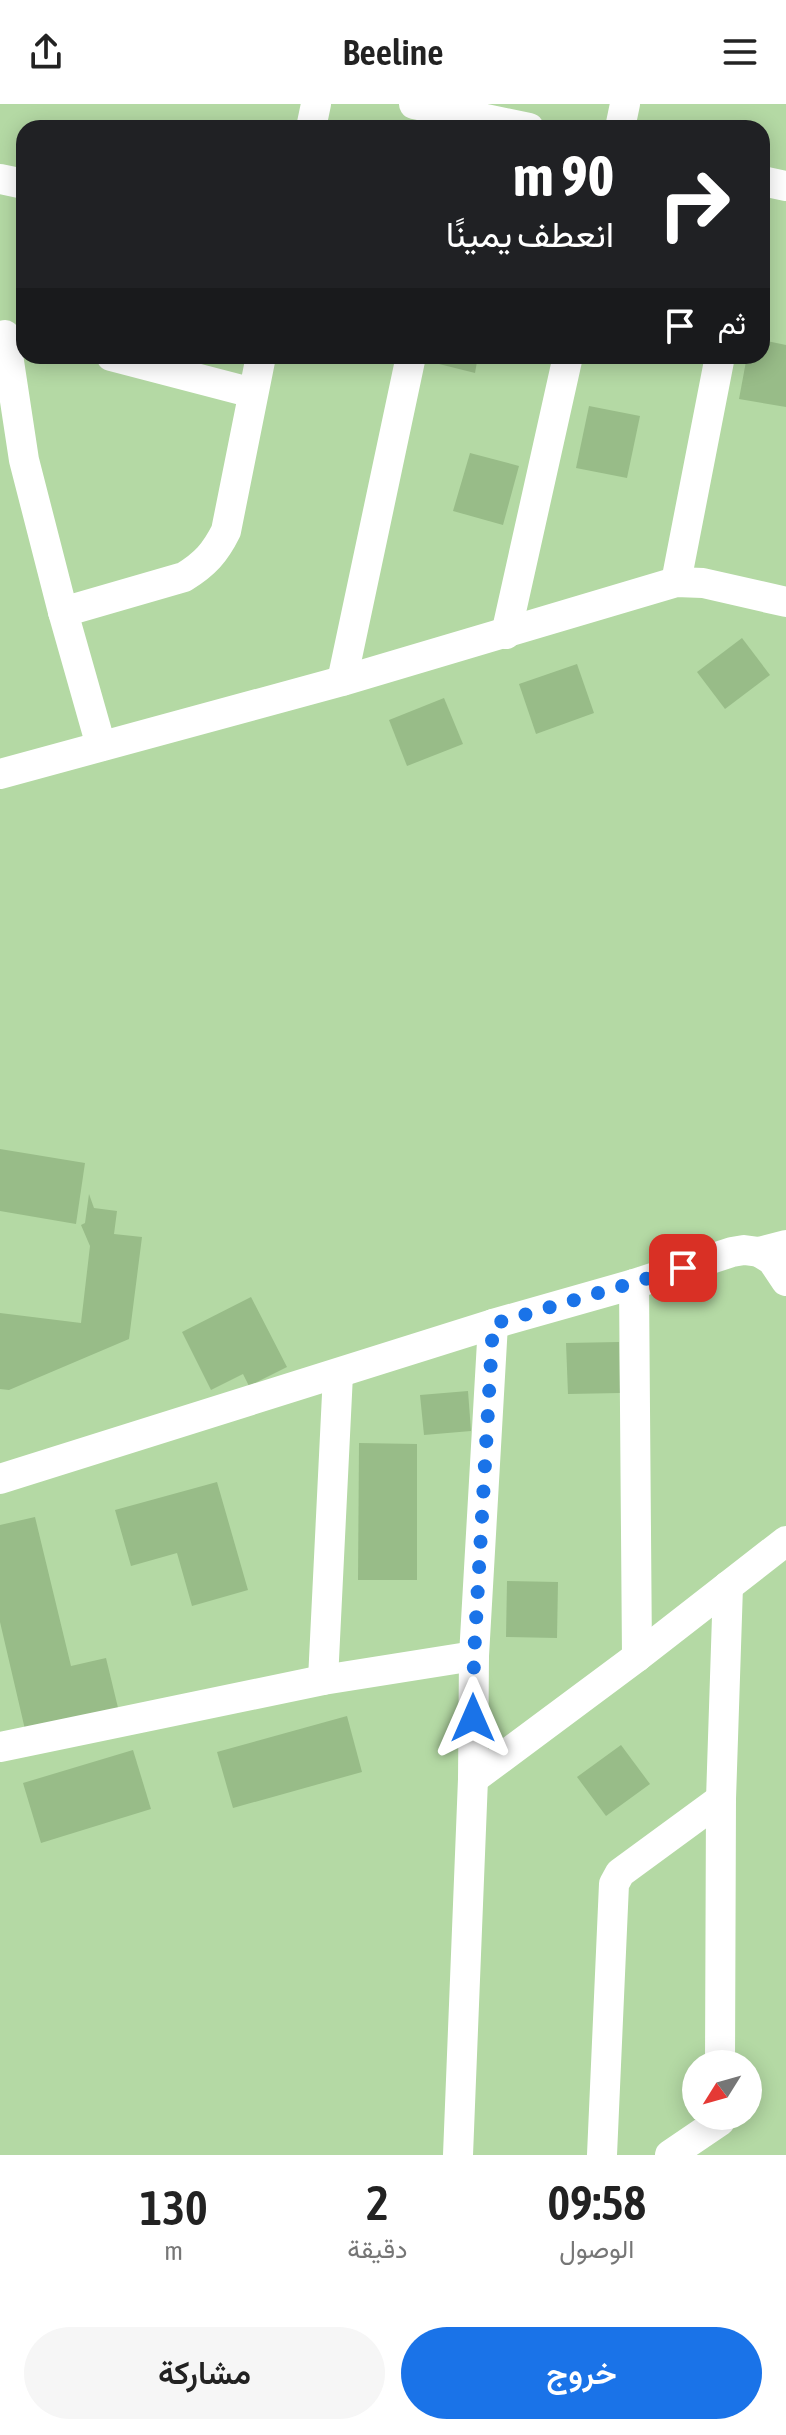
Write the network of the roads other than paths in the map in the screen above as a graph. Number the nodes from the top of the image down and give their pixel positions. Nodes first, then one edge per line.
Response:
1 (414, 104) edge
2 (458, 120) edge
3 (10, 336) edge
4 (142, 364) edge
5 (259, 364) edge
6 (409, 364) edge
7 (566, 364) edge
8 (718, 364) edge
9 (253, 393) junction
10 (676, 582) junction
11 (786, 602) edge
12 (63, 612) junction
13 (506, 634) junction
14 (342, 681) junction
15 (101, 746) junction
16 (0, 774) edge
17 (772, 1248) edge
18 (786, 1281) edge
19 (634, 1284) junction
20 (493, 1324) junction
21 (338, 1374) junction
22 (0, 1479) edge
23 (786, 1541) edge
24 (728, 1586) junction
25 (474, 1656) junction
26 (637, 1657) junction
27 (323, 1680) junction
28 (0, 1747) edge
29 (473, 1779) junction
30 (721, 1799) junction
31 (720, 2050) edge
32 (707, 2130) edge
33 (458, 2155) edge
34 (602, 2155) edge
35 (670, 2155) edge

1 - 2 street
3 - 12 street
4 - 9 street
5 - 9 street
6 - 14 street
7 - 13 street
8 - 10 street
9 - 12 street
10 - 11 street
10 - 13 street
12 - 15 street
13 - 14 street
14 - 15 street
15 - 16 street
17 - 18 street
17 - 19 street
19 - 20 street
19 - 26 street
20 - 21 street
20 - 25 street
21 - 22 street
21 - 27 street
23 - 24 street
24 - 26 street
24 - 30 street
25 - 27 street
25 - 29 street
26 - 29 street
27 - 28 street
29 - 33 street
30 - 31 street
30 - 34 street
32 - 35 street

